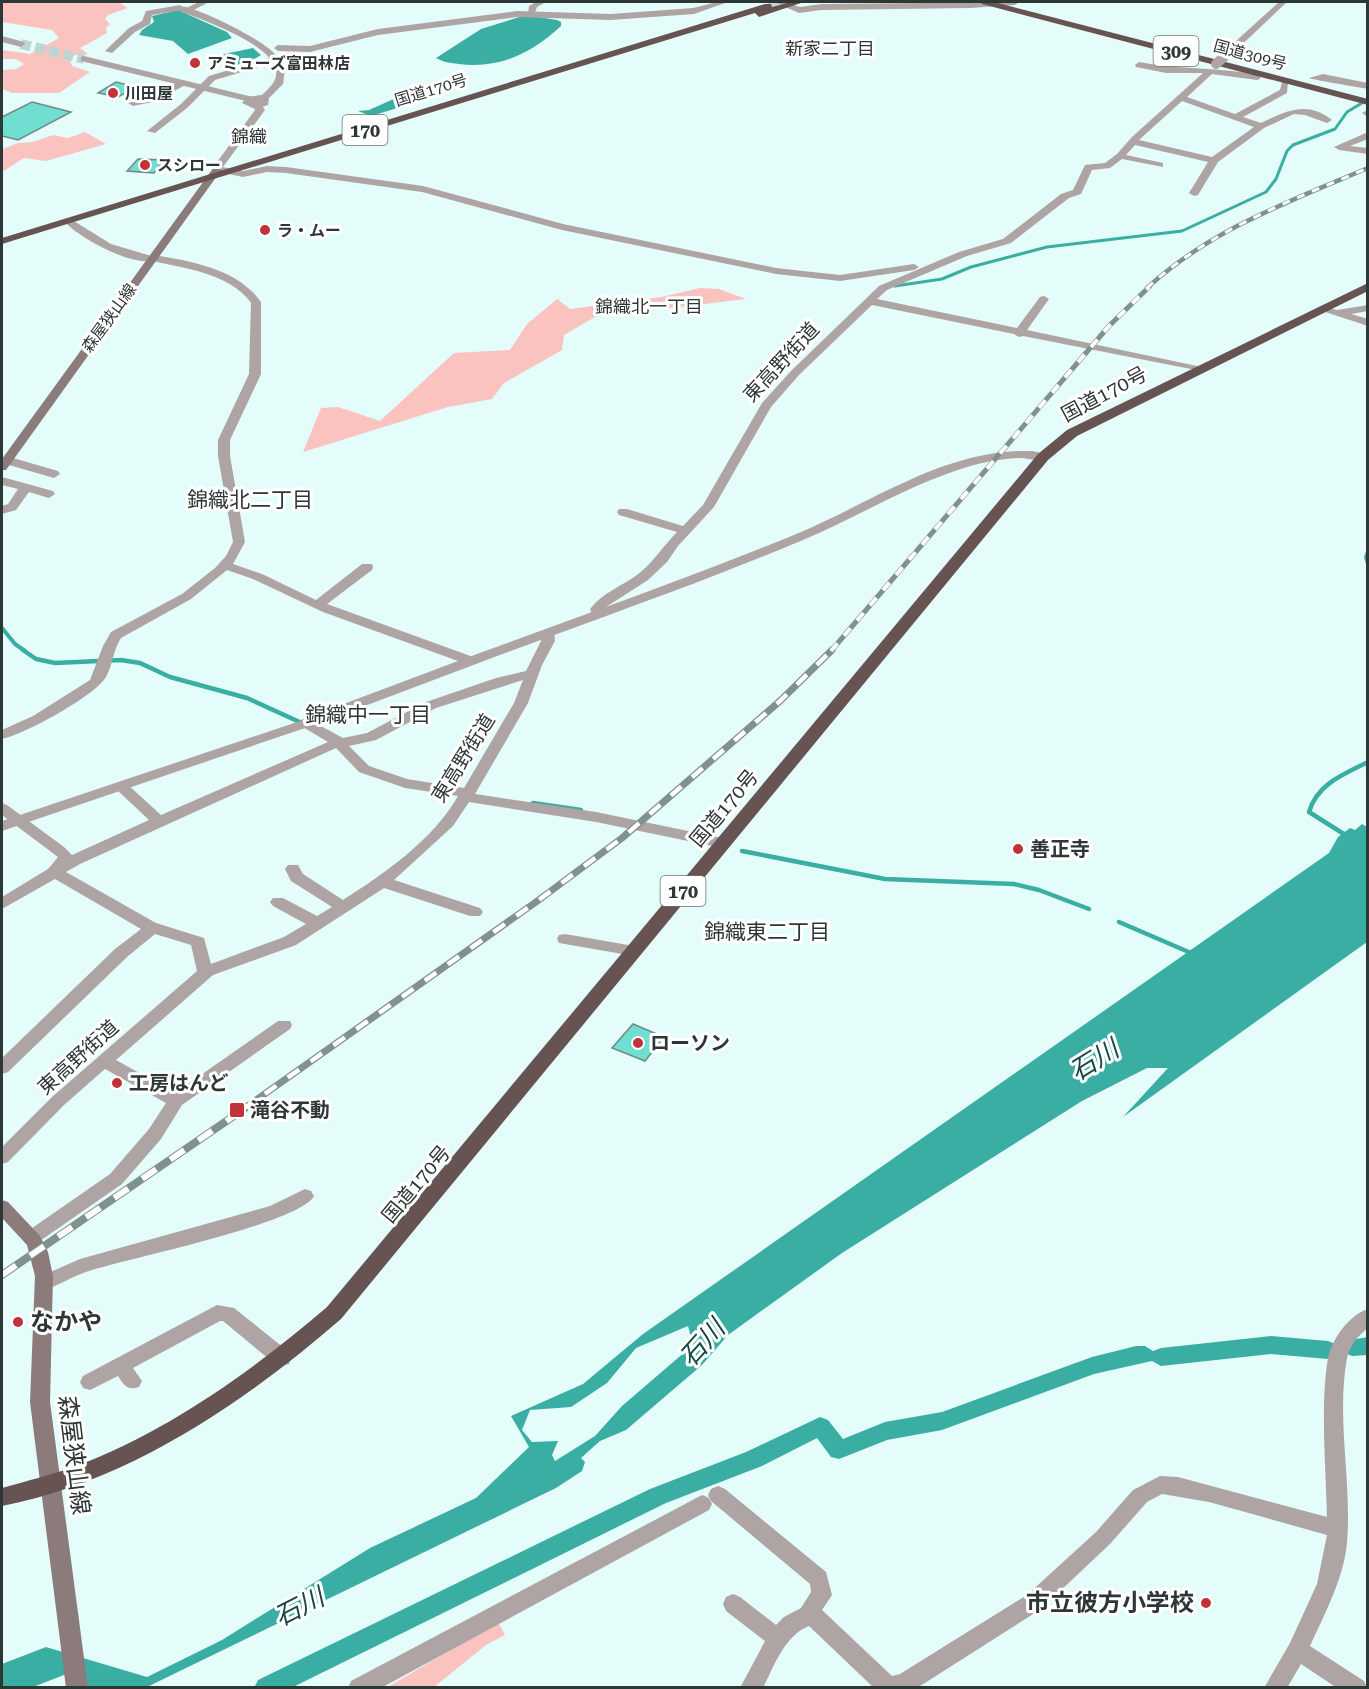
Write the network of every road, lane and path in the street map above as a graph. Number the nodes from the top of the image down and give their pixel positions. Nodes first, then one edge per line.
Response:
1 (164, 2) edge
2 (205, 2) edge
3 (542, 2) edge
4 (724, 2) edge
5 (748, 2) edge
6 (799, 2) edge
7 (988, 2) edge
8 (1008, 2) edge
9 (1015, 2) edge
10 (1283, 2) edge
11 (773, 4) edge
12 (183, 9) junction
13 (1024, 12) junction
14 (531, 13) junction
15 (2, 39) edge
16 (21, 44) tunnel mouth
17 (260, 47) junction
18 (109, 51) dead end
19 (1226, 55) junction
20 (84, 59) tunnel mouth
21 (275, 59) junction
22 (1139, 65) dead end
23 (1213, 67) junction
24 (1314, 78) junction
25 (521, 82) junction
26 (182, 83) junction
27 (1285, 84) junction
28 (493, 85) junction
29 (1368, 86) edge
30 (201, 87) junction
31 (1368, 94) edge
32 (1181, 98) junction
33 (257, 101) junction
34 (133, 103) dead end
35 (1368, 104) edge
36 (1259, 105) junction
37 (1322, 107) dead end
38 (1309, 113) junction
39 (1287, 114) junction
40 (1236, 117) junction
41 (1327, 120) dead end
42 (1261, 126) junction
43 (152, 131) dead end
44 (1368, 135) edge
45 (1189, 140) dead end
46 (1133, 142) junction
47 (1368, 151) edge
48 (1178, 152) junction
49 (1120, 156) junction
50 (1214, 160) junction
51 (1160, 165) dead end
52 (230, 172) junction
53 (213, 173) junction
54 (1194, 193) dead end
55 (69, 220) junction
56 (2, 235) edge
57 (2, 241) edge
58 (958, 257) junction
59 (153, 258) junction
60 (1368, 286) edge
61 (1044, 299) dead end
62 (870, 302) junction
63 (1368, 308) edge
64 (1329, 311) junction
65 (1368, 323) edge
66 (1019, 334) junction
67 (1197, 369) junction
68 (1043, 457) junction
69 (4, 463) edge
70 (54, 474) dead end
71 (2, 481) edge
72 (26, 487) junction
73 (49, 494) dead end
74 (2, 510) edge
75 (623, 512) dead end
76 (686, 531) junction
77 (226, 566) junction
78 (367, 567) dead end
79 (318, 605) junction
80 (598, 614) junction
81 (549, 632) junction
82 (471, 661) junction
83 (533, 673) junction
84 (306, 723) junction
85 (2, 735) edge
86 (340, 743) junction
87 (122, 787) junction
88 (466, 795) junction
89 (2, 808) edge
90 (19, 820) junction
91 (159, 821) junction
92 (2, 826) edge
93 (722, 843) junction
94 (293, 869) dead end
95 (54, 872) junction
96 (382, 882) junction
97 (278, 902) dead end
98 (2, 904) edge
99 (344, 908) junction
100 (475, 912) dead end
101 (318, 924) junction
102 (153, 928) junction
103 (565, 939) dead end
104 (634, 951) junction
105 (205, 973) junction
106 (284, 1025) dead end
107 (104, 1061) junction
108 (2, 1068) edge
109 (176, 1101) junction
110 (2, 1157) edge
111 (305, 1196) dead end
112 (2, 1207) edge
113 (31, 1238) junction
114 (44, 1283) junction
115 (1368, 1316) edge
116 (282, 1358) junction
117 (121, 1366) junction
118 (132, 1381) dead end
119 (90, 1382) dead end
120 (51, 1483) junction
121 (2, 1497) edge
122 (1337, 1529) junction
123 (733, 1604) dead end
124 (809, 1615) junction
125 (778, 1639) junction
126 (1298, 1650) junction
127 (887, 1687) edge
128 (77, 1688) edge
129 (359, 1688) edge
130 (751, 1688) edge
131 (1275, 1688) edge
132 (1356, 1688) edge

1 - 12 street
2 - 12 street
3 - 14 street
4 - 14 street
5 - 28 highway
6 - 11 highway
7 - 8 street
7 - 11 street
7 - 13 highway, 国道309号 / 309
8 - 9 street
8 - 19 highway, 309
8 - 31 highway, 国道309号 / 309
10 - 19 street
11 - 25 highway, 国道170号 / 170
11 - 25 highway
11 - 28 highway, 国道170号 / 170
12 - 17 street
12 - 18 street
13 - 23 highway, 309
13 - 35 highway, 国道309号 / 309
14 - 17 street
15 - 16 street
17 - 21 street
19 - 23 street, bridge
19 - 24 highway, 309
20 - 26 street
21 - 30 street
21 - 33 street
22 - 23 street
23 - 27 highway, 309
23 - 32 street
24 - 29 street
24 - 31 highway, 309
25 - 52 highway, 国道170号 / 170
26 - 30 street
26 - 34 street
27 - 35 highway, 309
27 - 36 street
28 - 53 highway, 国道170号 / 170
30 - 33 street
30 - 43 street
32 - 40 street
32 - 46 street
33 - 53 street
36 - 39 street
36 - 40 street
37 - 38 street
38 - 39 street
38 - 41 street
39 - 42 street
40 - 42 street
42 - 50 street
44 - 47 street
45 - 48 street
46 - 48 street
46 - 49 street
48 - 50 street
49 - 51 street
49 - 58 street
50 - 54 street
52 - 53 highway, 国道170号 / 170
52 - 58 street
53 - 55 highway, 国道170号 / 170
53 - 56 highway, 国道170号 / 170
53 - 59 main road, 森屋狭山線
55 - 57 highway, 国道170号 / 170
55 - 59 street
58 - 62 street, 東高野街道
59 - 69 main road, 森屋狭山線
59 - 77 street
60 - 64 highway, 国道170号 / 170
61 - 66 street
62 - 66 street
62 - 76 street, 東高野街道
63 - 64 street
64 - 65 street
64 - 67 highway, 国道170号 / 170
66 - 67 street
67 - 68 highway, 国道170号 / 170
68 - 80 street
68 - 93 highway, 国道170号 / 170
69 - 70 street
71 - 72 street
72 - 73 street
72 - 74 street
75 - 76 street
76 - 80 street, 東高野街道
77 - 79 street
77 - 85 street
78 - 79 street
79 - 82 street
80 - 81 street, 東高野街道
81 - 82 street
81 - 83 street, 東高野街道
82 - 84 street
83 - 86 street
83 - 88 street, 東高野街道
84 - 86 street
84 - 87 street
86 - 88 street
86 - 91 street
87 - 90 street
87 - 91 street
88 - 93 street
88 - 96 street, 東高野街道
89 - 90 street
90 - 92 street
90 - 95 street
91 - 95 street
93 - 104 highway, 国道170号 / 170
94 - 99 street
95 - 98 street
95 - 102 street
96 - 99 street, 東高野街道
96 - 100 street
97 - 101 street
99 - 101 street, 東高野街道
101 - 105 street, 東高野街道
102 - 105 street
102 - 108 street
103 - 104 street
104 - 116 highway, 国道170号 / 170
105 - 107 street, 東高野街道
106 - 109 street
107 - 109 street
107 - 110 street, 東高野街道
109 - 113 street
111 - 114 street
112 - 113 main road, 森屋狭山線
113 - 114 main road, 森屋狭山線
114 - 120 main road, 森屋狭山線
115 - 122 street
116 - 117 street
116 - 120 highway, 国道170号 / 170
117 - 118 street
117 - 119 street
120 - 121 highway, 国道170号 / 170
120 - 128 main road, 森屋狭山線
122 - 126 street
122 - 127 street
123 - 125 street
124 - 125 street
124 - 127 street
124 - 129 street
125 - 130 street
126 - 131 street
126 - 132 street

